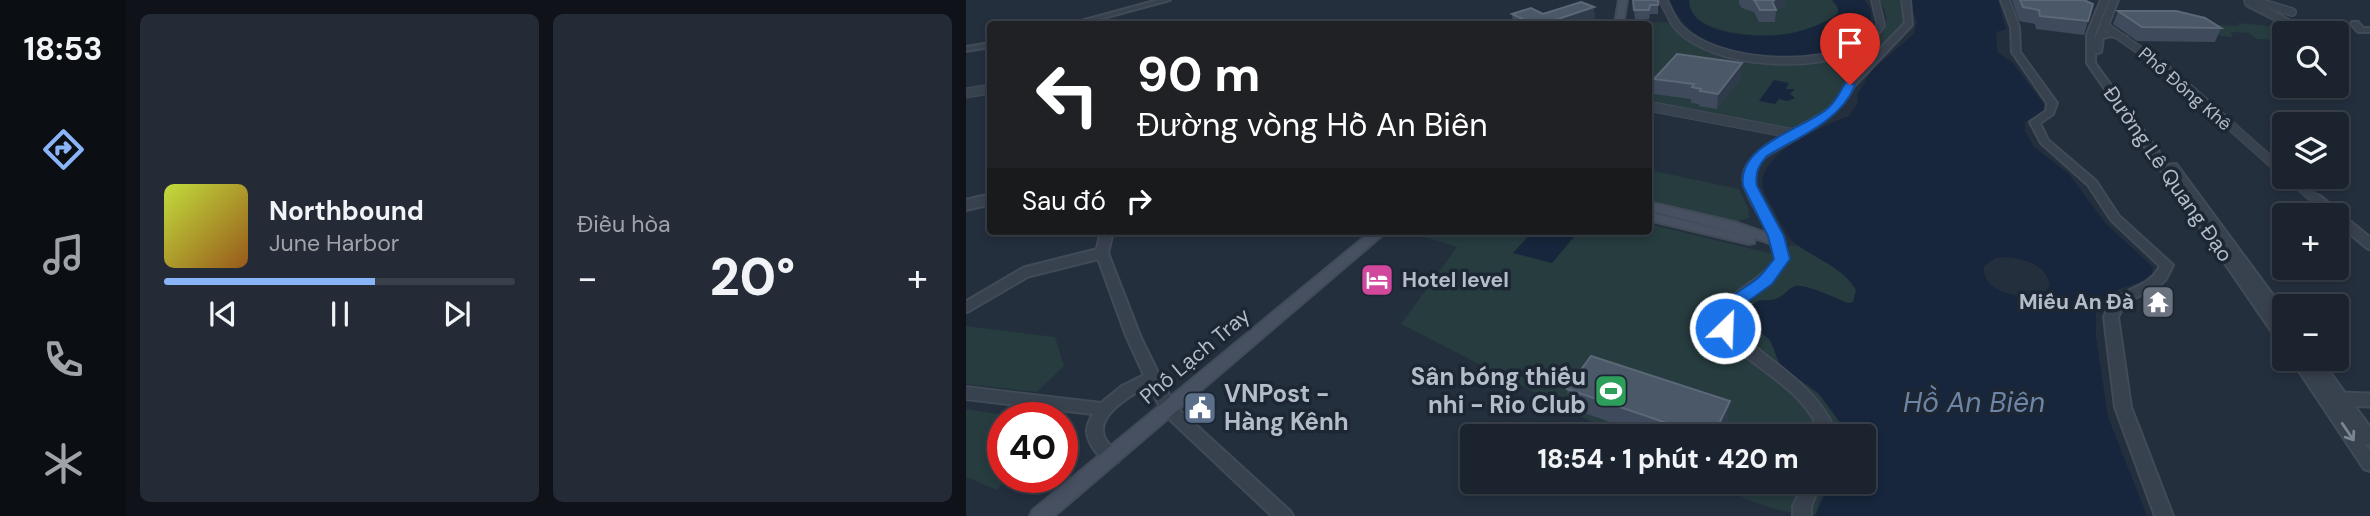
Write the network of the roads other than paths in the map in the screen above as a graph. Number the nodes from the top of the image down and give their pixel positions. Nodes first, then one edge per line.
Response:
1 (1166, 0) edge
2 (1623, 0) edge
3 (1663, 0) edge
4 (1875, 0) edge
5 (1906, 0) edge
6 (2005, 0) edge
7 (2114, 0) edge
8 (2248, 0) edge
9 (2103, 4) edge
10 (2090, 6) edge
11 (2303, 11) dead end
12 (1086, 21) edge
13 (1620, 21) edge
14 (2284, 21) edge
15 (2100, 28) junction
16 (2123, 37) joint
17 (987, 46) edge
18 (966, 49) edge
19 (987, 90) edge
20 (966, 93) edge
21 (1652, 109) edge
22 (1792, 135) junction
23 (2272, 162) edge
24 (2303, 189) edge
25 (987, 200) edge
26 (2320, 203) edge
27 (966, 205) edge
28 (1652, 207) edge
29 (1652, 217) edge
30 (2349, 227) edge
31 (1106, 235) edge
32 (1375, 235) edge
33 (1774, 241) junction
34 (2370, 244) edge
35 (1102, 254) junction
36 (2272, 303) edge
37 (966, 307) edge
38 (2272, 322) edge
39 (2306, 371) edge
40 (2321, 371) edge
41 (1153, 377) junction
42 (966, 393) edge
43 (2341, 399) junction
44 (2370, 400) edge
45 (1103, 409) junction
46 (1168, 409) junction
47 (1826, 424) edge
48 (2370, 439) edge
49 (1112, 457) junction
50 (2370, 464) edge
51 (1807, 494) edge
52 (1040, 516) edge
53 (1284, 516) edge
54 (1802, 516) edge
55 (2164, 516) edge

1 - 12 street
2 - 13 main road
3 - 4 street
5 - 22 street
6 - 55 street
7 - 15 street
8 - 11 street
8 - 14 street
9 - 10 street
9 - 15 street, Đường Lê Quang Đạo
15 - 16 street
15 - 36 street, Đường Lê Quang Đạo
15 - 38 street, Đường Lê Quang Đạo
16 - 23 street, Phố Đông Khê
17 - 18 street
19 - 20 street
21 - 22 street
22 - 33 street
24 - 26 street
25 - 27 street
28 - 33 main road
29 - 33 main road
30 - 34 street
31 - 35 street
32 - 46 main road, Phố Lạch Tray
33 - 47 street
35 - 37 street
35 - 41 street
39 -> 50 street
40 - 43 street
41 - 45 street
41 - 46 street
42 - 45 street
43 - 44 street
43 - 48 street
45 - 49 street
46 - 49 main road, Phố Lạch Tray
46 - 53 street
49 - 52 main road, Phố Lạch Tray
51 - 54 street

